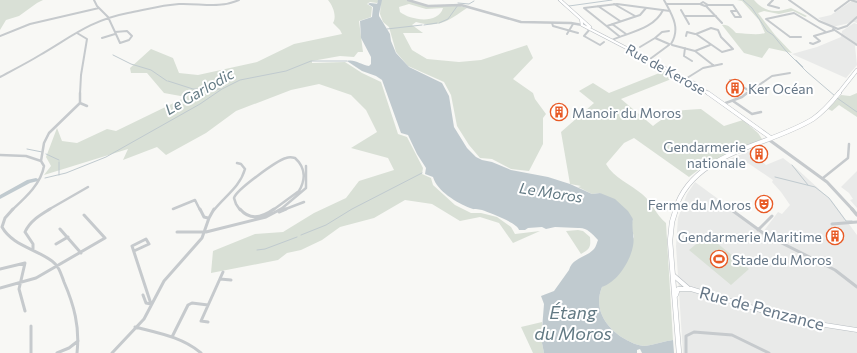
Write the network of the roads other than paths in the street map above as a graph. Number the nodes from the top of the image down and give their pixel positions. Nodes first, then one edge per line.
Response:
1 (94, 0) edge
2 (239, 0) edge
3 (408, 0) edge
4 (560, 0) edge
5 (664, 0) edge
6 (699, 0) edge
7 (773, 0) edge
8 (789, 0) edge
9 (850, 0) edge
10 (857, 2) edge
11 (701, 3) junction
12 (614, 4) junction
13 (666, 4) junction
14 (707, 5) junction
15 (598, 6) junction
16 (668, 7) junction
17 (98, 8) junction
18 (647, 8) junction
19 (779, 8) dead end
20 (681, 10) dead end
21 (663, 11) junction
22 (670, 11) junction
23 (737, 11) junction
24 (834, 11) dead end
25 (636, 16) junction
26 (685, 16) junction
27 (716, 16) junction
28 (857, 16) edge
29 (108, 18) junction
30 (581, 19) junction
31 (620, 21) junction
32 (552, 23) junction
33 (586, 23) junction
34 (722, 23) dead end
35 (573, 24) junction
36 (612, 24) junction
37 (689, 24) dead end
38 (582, 26) junction
39 (607, 26) junction
40 (590, 28) junction
41 (834, 29) junction
42 (838, 30) junction
43 (569, 31) junction
44 (669, 31) dead end
45 (826, 32) junction
46 (76, 33) junction
47 (115, 33) junction
48 (578, 33) dead end
49 (568, 34) dead end
50 (626, 34) junction
51 (696, 34) junction
52 (0, 36) edge
53 (619, 36) junction
54 (686, 36) dead end
55 (801, 37) dead end
56 (102, 38) dead end
57 (655, 38) junction
58 (612, 40) junction
59 (604, 42) dead end
60 (810, 43) dead end
61 (670, 45) junction
62 (710, 45) junction
63 (857, 45) edge
64 (640, 47) dead end
65 (685, 48) junction
66 (695, 51) junction
67 (650, 60) junction
68 (692, 61) dead end
69 (722, 64) dead end
70 (713, 65) junction
71 (857, 70) edge
72 (790, 73) dead end
73 (0, 77) edge
74 (687, 78) junction
75 (730, 80) dead end
76 (750, 91) junction
77 (733, 101) junction
78 (80, 103) junction
79 (723, 104) junction
80 (87, 106) dead end
81 (761, 112) dead end
82 (770, 139) junction
83 (849, 144) dead end
84 (0, 155) edge
85 (41, 161) junction
86 (236, 163) dead end
87 (306, 166) dead end
88 (823, 178) junction
89 (88, 187) dead end
90 (229, 196) junction
91 (234, 196) junction
92 (304, 202) dead end
93 (173, 209) dead end
94 (733, 211) dead end
95 (278, 212) junction
96 (84, 215) dead end
97 (857, 215) edge
98 (772, 216) dead end
99 (209, 218) junction
100 (857, 222) edge
101 (832, 224) dead end
102 (1, 225) edge
103 (60, 229) dead end
104 (758, 230) junction
105 (177, 232) dead end
106 (206, 232) junction
107 (68, 237) junction
108 (56, 244) dead end
109 (33, 249) junction
110 (134, 251) junction
111 (81, 253) junction
112 (57, 267) junction
113 (0, 269) edge
114 (223, 272) dead end
115 (673, 275) junction
116 (220, 279) junction
117 (231, 280) dead end
118 (20, 283) junction
119 (674, 284) junction
120 (683, 287) junction
121 (857, 287) edge
122 (0, 288) edge
123 (143, 295) dead end
124 (152, 304) junction
125 (675, 304) junction
126 (208, 305) junction
127 (25, 311) dead end
128 (208, 322) dead end
129 (30, 326) dead end
130 (135, 327) junction
131 (857, 330) edge
132 (172, 337) junction
133 (78, 341) junction
134 (69, 348) junction
135 (78, 348) junction
136 (31, 353) edge
137 (57, 353) edge
138 (77, 353) edge
139 (112, 353) edge
140 (202, 353) edge
141 (679, 353) edge
142 (686, 353) edge
143 (769, 353) edge

1 - 17 street
2 - 29 street
3 - 32 street
4 - 30 main road
5 - 13 street
6 - 11 street
7 - 19 street
8 - 41 street
9 - 10 street
9 - 24 street
11 - 13 street
11 - 14 street
12 - 15 street
12 - 18 street
12 - 25 street
13 - 16 street
14 - 23 street
14 - 27 street
15 - 31 street
15 - 39 street
16 - 21 street
16 - 22 street
17 - 29 street
17 - 52 street
18 - 21 street
18 - 25 street
20 - 26 street
21 - 22 street
21 - 50 street
22 - 61 street
23 - 23 street
25 - 31 street
26 - 27 street
26 - 37 street
27 - 34 street
28 - 42 street
29 - 46 street
29 - 47 street
30 - 33 main road
30 - 38 main road
31 - 36 street
32 - 35 street
32 - 43 street
33 - 38 main road
33 - 40 main road
35 - 38 street
35 - 43 street
36 - 39 street
36 - 50 street
38 - 40 main road
39 - 53 street
40 - 58 main road, Rue de Kerose
40 - 59 street
41 - 42 street
41 - 45 street
42 - 63 street
43 - 48 street
43 - 49 street
44 - 57 street
45 - 55 street
45 - 60 street
46 - 73 street
46 - 78 street
47 - 47 street
47 - 56 street
50 - 53 street
51 - 54 street
51 - 62 street
51 - 62 street
53 - 58 street
57 - 61 street
57 - 64 street
58 - 67 main road, Rue de Kerose
61 - 65 street
61 - 67 street
62 - 66 street
65 - 66 street
65 - 68 street
66 - 70 street
67 - 74 main road, Rue de Kerose
69 - 70 street
70 - 74 street
71 - 82 main road
72 - 76 street
74 - 79 main road, Rue de Kerose
75 - 76 street
76 - 77 street
77 - 79 street
77 - 81 street
78 - 80 street
78 - 85 street
79 - 82 main road, Rue de Kerose
82 - 88 street, Rue de Kerose
82 - 115 main road
83 - 88 street
84 - 85 street
85 - 102 street
86 - 90 street
87 - 95 street
88 - 97 street, Rue de Kerose
89 - 109 street
90 - 91 street
90 - 99 street
91 - 91 street
92 - 95 street
93 - 99 street
94 - 104 street
95 - 106 street
96 - 111 street
98 - 104 street
99 - 106 street
100 - 101 street
102 - 109 street
103 - 107 street
104 - 121 street
105 - 106 street
106 - 124 street
107 - 108 street
107 - 111 street
109 - 112 street
110 - 110 street
110 - 124 street
111 - 112 street
112 - 118 street
112 - 133 street
113 - 118 street
114 - 116 street
115 - 119 main road
115 - 120 main road, Rue de Penzance
116 - 117 street
116 - 126 street
118 - 122 street
118 - 127 street
119 - 120 main road
119 - 125 main road
120 - 125 main road, Rue de Penzance
120 - 131 main road, Rue de Penzance
123 - 124 street
124 - 130 street
125 - 141 main road
126 - 128 street
126 - 132 street
129 - 136 street
130 - 132 street
130 - 139 street
132 - 140 street
133 - 134 street
133 - 135 street
134 - 135 street
134 - 137 street
135 - 138 street
142 - 143 street

